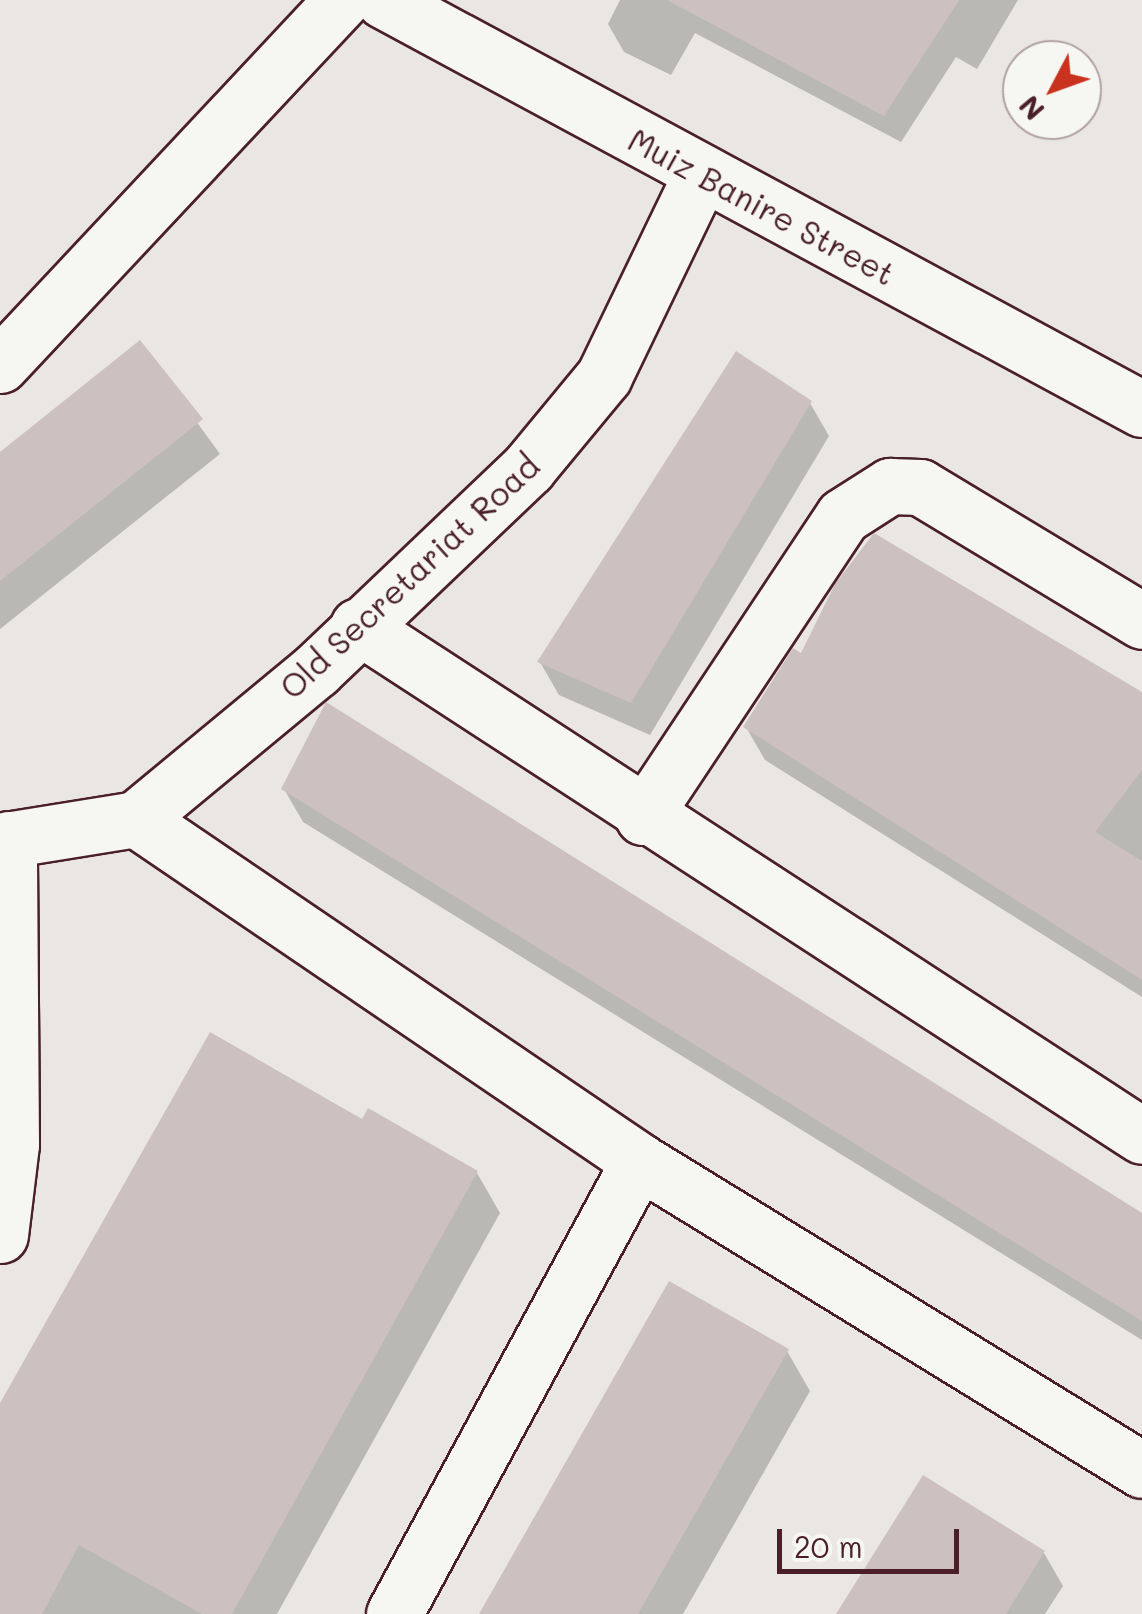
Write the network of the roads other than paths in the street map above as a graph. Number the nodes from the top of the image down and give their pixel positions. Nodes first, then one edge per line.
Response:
1 (342, 0) edge
2 (383, 0) edge
3 (701, 174) junction
4 (0, 365) edge
5 (1142, 409) edge
6 (1142, 621) edge
7 (358, 626) junction
8 (643, 817) junction
9 (136, 819) junction
10 (5, 840) edge
11 (1142, 1136) edge
12 (639, 1160) junction
13 (0, 1234) edge
14 (1142, 1470) edge
15 (394, 1614) edge

1 - 4 street
2 - 3 street, Muiz Banire Street
3 - 5 street, Muiz Banire Street
3 - 7 street, Old Secretariat Road
6 - 8 street
7 - 8 street
7 - 9 street, Old Secretariat Road
8 - 11 street
9 - 10 street
9 - 12 street
10 - 13 street
12 - 14 street
12 - 15 street

